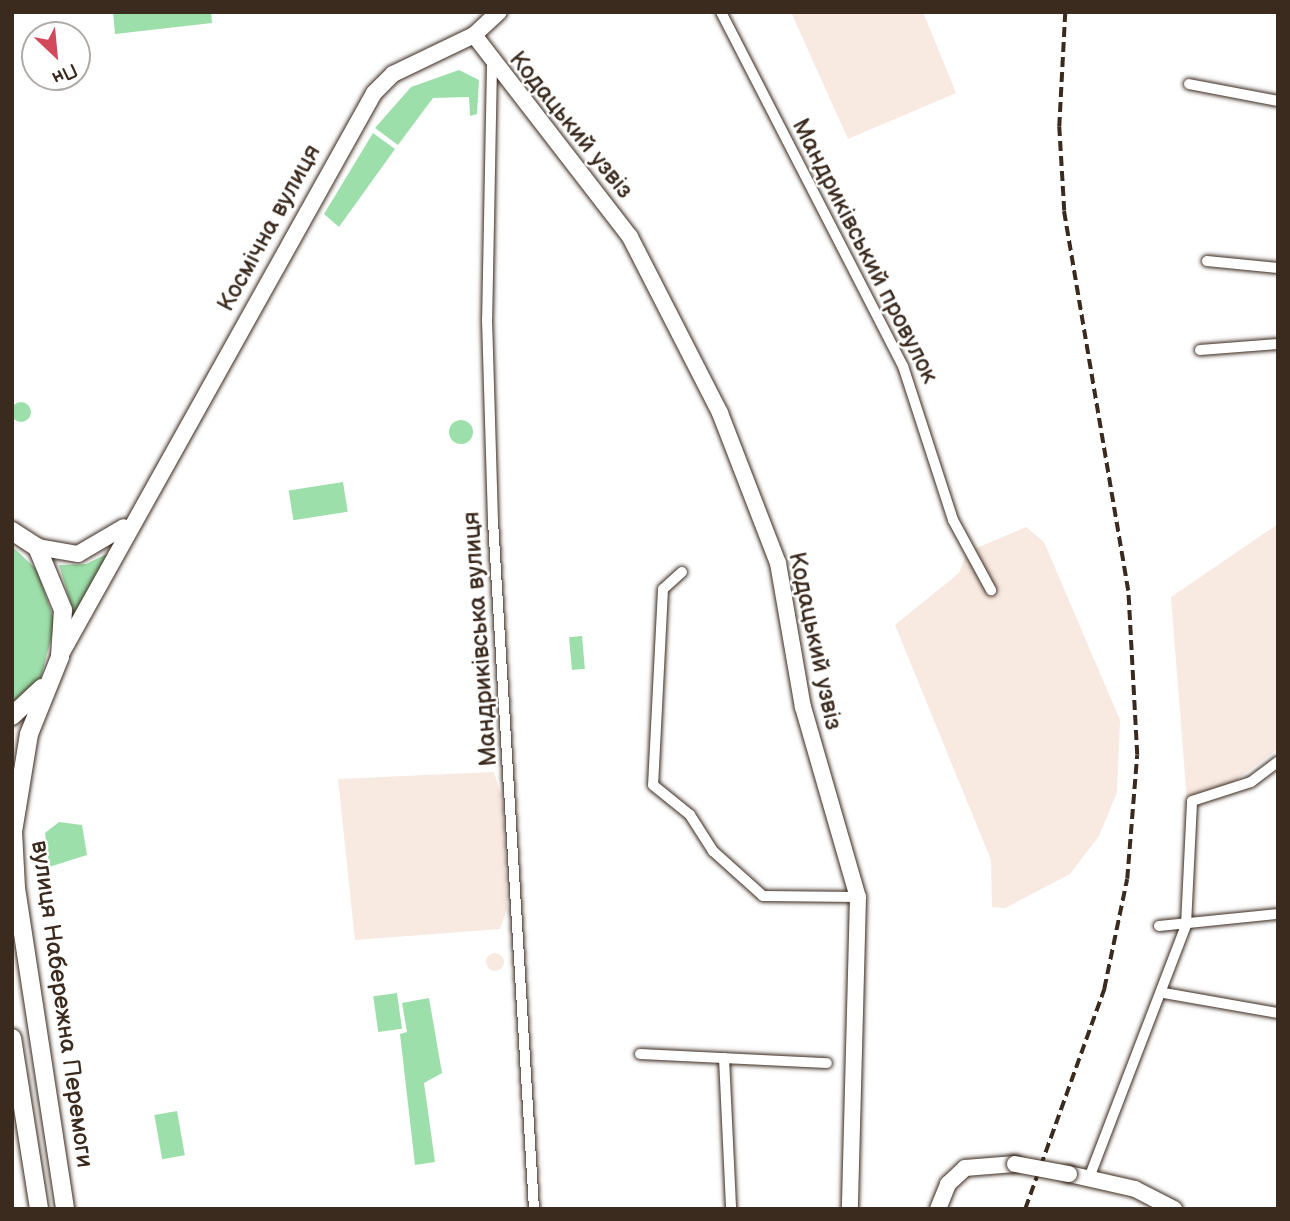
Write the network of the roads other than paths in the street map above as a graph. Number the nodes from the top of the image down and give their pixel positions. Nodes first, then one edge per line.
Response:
1 (722, 12) edge
2 (492, 15) edge
3 (474, 35) junction
4 (492, 65) junction
5 (1189, 84) dead end
6 (1278, 101) edge
7 (1207, 261) dead end
8 (1278, 268) edge
9 (1278, 344) edge
10 (1200, 350) dead end
11 (134, 518) junction
12 (12, 531) edge
13 (37, 547) junction
14 (682, 572) dead end
15 (991, 590) dead end
16 (60, 657) junction
17 (47, 683) junction
18 (12, 716) edge
19 (1278, 762) edge
20 (858, 897) junction
21 (1278, 914) edge
22 (1186, 925) junction
23 (1159, 926) dead end
24 (1164, 993) junction
25 (1278, 1013) edge
26 (12, 1038) edge
27 (640, 1054) dead end
28 (724, 1058) junction
29 (827, 1063) dead end
30 (1089, 1178) junction
31 (39, 1209) edge
32 (65, 1209) edge
33 (534, 1209) edge
34 (731, 1209) edge
35 (850, 1209) edge
36 (938, 1209) edge
37 (1174, 1209) edge

1 - 15 street, Мандриківський провулок
2 - 3 street, Космічна вулиця
3 - 4 street, Кодацький узвіз
3 - 11 street, Космічна вулиця
4 - 20 street, Кодацький узвіз
4 - 33 street, Мандриківська вулиця
5 - 6 street
7 - 8 street
9 - 10 street
11 - 13 street, Космічна вулиця
11 - 16 street, Космічна вулиця
12 - 13 main road
13 - 16 main road, вулиця Набережна Перемоги
14 - 20 street
16 - 17 main road, вулиця Набережна Перемоги
17 - 18 main road, вулиця Набережна Перемоги
17 - 32 main road, вулиця Набережна Перемоги
19 - 22 street
20 - 35 street, Кодацький узвіз
21 - 22 street
22 - 23 street
22 - 24 street
24 - 25 street
24 - 30 street
26 - 31 main road
27 - 28 street
28 - 29 street
28 - 34 street
30 - 36 street, bridge
30 - 37 street

